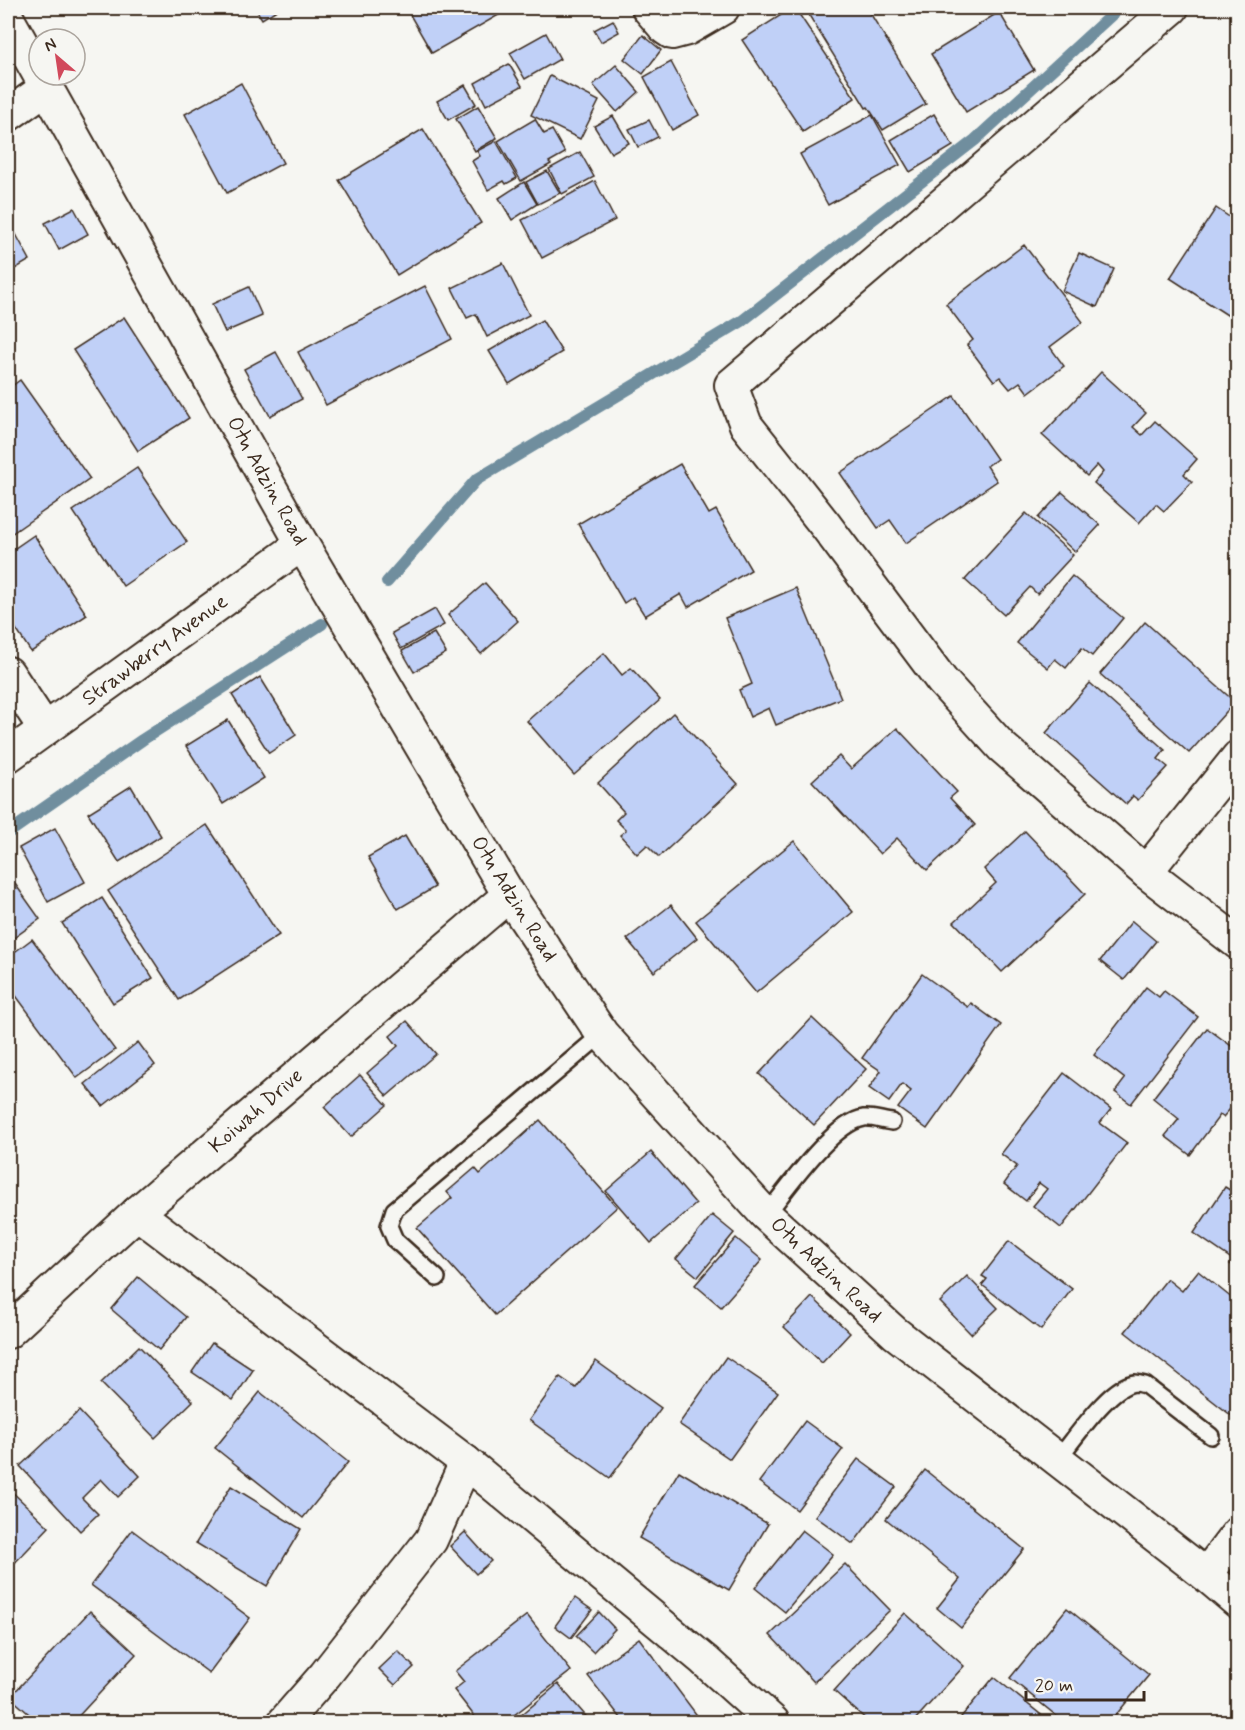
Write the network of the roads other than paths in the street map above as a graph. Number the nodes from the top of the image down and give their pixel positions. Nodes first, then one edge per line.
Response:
1 (648, 8) edge
2 (723, 8) edge
3 (1172, 8) edge
4 (8, 19) edge
5 (46, 88) junction
6 (8, 115) edge
7 (302, 543) junction
8 (8, 673) edge
9 (45, 729) junction
10 (8, 756) edge
11 (1238, 757) edge
12 (1146, 872) junction
13 (509, 895) junction
14 (1238, 943) edge
15 (602, 1034) junction
16 (892, 1122) dead end
17 (136, 1213) junction
18 (766, 1215) junction
19 (437, 1278) dead end
20 (8, 1332) edge
21 (1212, 1436) dead end
22 (1058, 1459) junction
23 (466, 1462) junction
24 (1238, 1533) edge
25 (1206, 1575) junction
26 (1238, 1602) edge
27 (284, 1722) edge
28 (773, 1722) edge

1 - 2 street
3 - 12 street
4 - 5 street, Otu Adzin Road
5 - 6 street
5 - 7 street, Otu Adzin Road
7 - 9 street, Strawberry Avenue
7 - 13 street, Otu Adzin Road
8 - 9 street
9 - 10 street, Strawberry Avenue
11 - 12 street
12 - 14 street
13 - 15 street, Otu Adzin Road
13 - 17 street, Koiwah Drive
15 - 18 street, Otu Adzin Road
15 - 19 lane
16 - 18 lane
17 - 20 street, Koiwah Drive
17 - 23 street
18 - 22 street, Otu Adzin Road
21 - 22 lane
22 - 25 street, Otu Adzin Road
23 - 27 street
23 - 28 street
24 - 25 street
25 - 26 street, Otu Adzin Road

